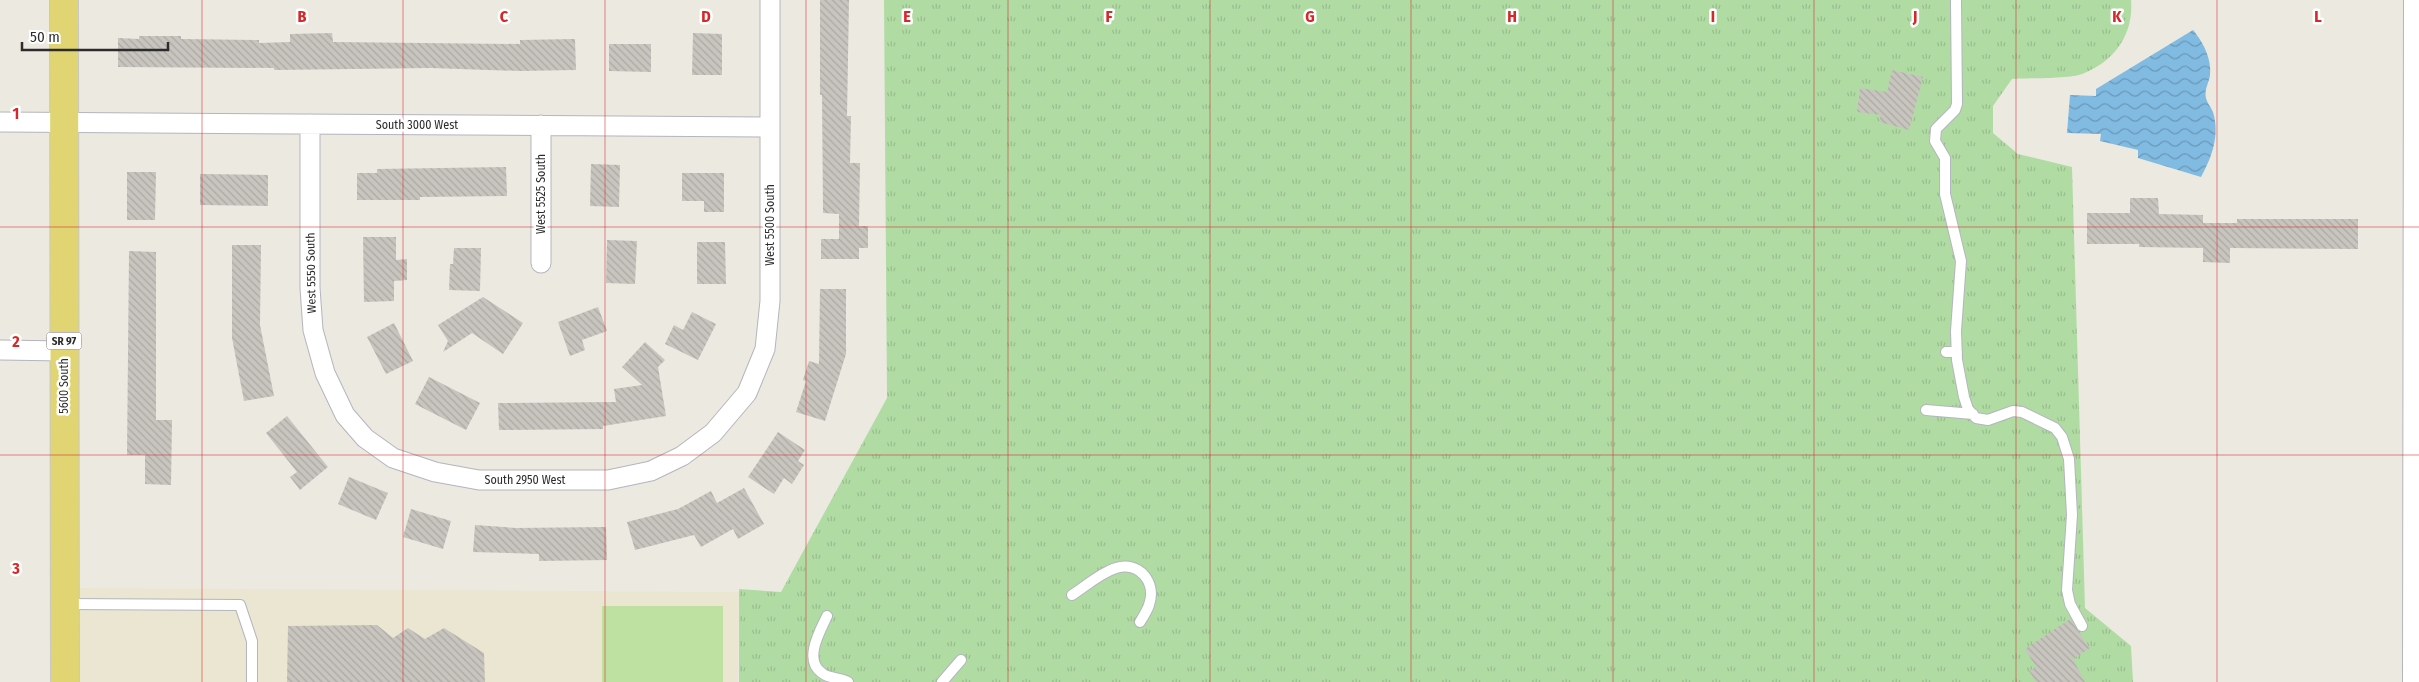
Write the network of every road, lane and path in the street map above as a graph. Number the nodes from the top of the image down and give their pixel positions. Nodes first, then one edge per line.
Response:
1 (64, 0) edge
2 (770, 0) edge
3 (1956, 0) edge
4 (2418, 0) edge
5 (0, 122) edge
6 (64, 123) junction
7 (310, 124) junction
8 (541, 125) junction
9 (770, 127) junction
10 (2418, 208) edge
11 (541, 263) dead end
12 (0, 350) edge
13 (64, 350) junction
14 (1946, 352) dead end
15 (1957, 352) junction
16 (1926, 410) dead end
17 (1973, 414) junction
18 (345, 415) joint
19 (713, 433) joint
20 (2418, 457) edge
21 (1072, 595) dead end
22 (64, 604) junction
23 (827, 616) dead end
24 (1140, 622) dead end
25 (2082, 626) dead end
26 (961, 660) dead end
27 (64, 682) edge
28 (252, 682) edge
29 (848, 682) edge
30 (942, 682) edge
31 (2417, 682) edge

1 - 6 main road, 5600 South / SR 97
2 - 9 street, West 5500 South
3 - 15 lane
4 - 10 street
5 - 6 street, South 3000 West
6 - 7 street, South 3000 West
6 - 13 main road, 5600 South / SR 97
7 - 8 street, South 3000 West
7 - 18 street, West 5550 South
8 - 9 street, South 3000 West
8 - 11 street, West 5525 South
9 - 19 street, West 5500 South
10 - 20 street
12 - 13 street
13 - 22 main road, 5600 South / SR 97
14 - 15 lane
15 - 17 lane
16 - 17 lane
17 - 25 lane
18 - 19 street, South 2950 West
20 - 31 street
21 - 24 lane
22 - 27 main road, 5600 South / SR 97
22 - 28 lane
23 - 29 lane
26 - 30 lane

